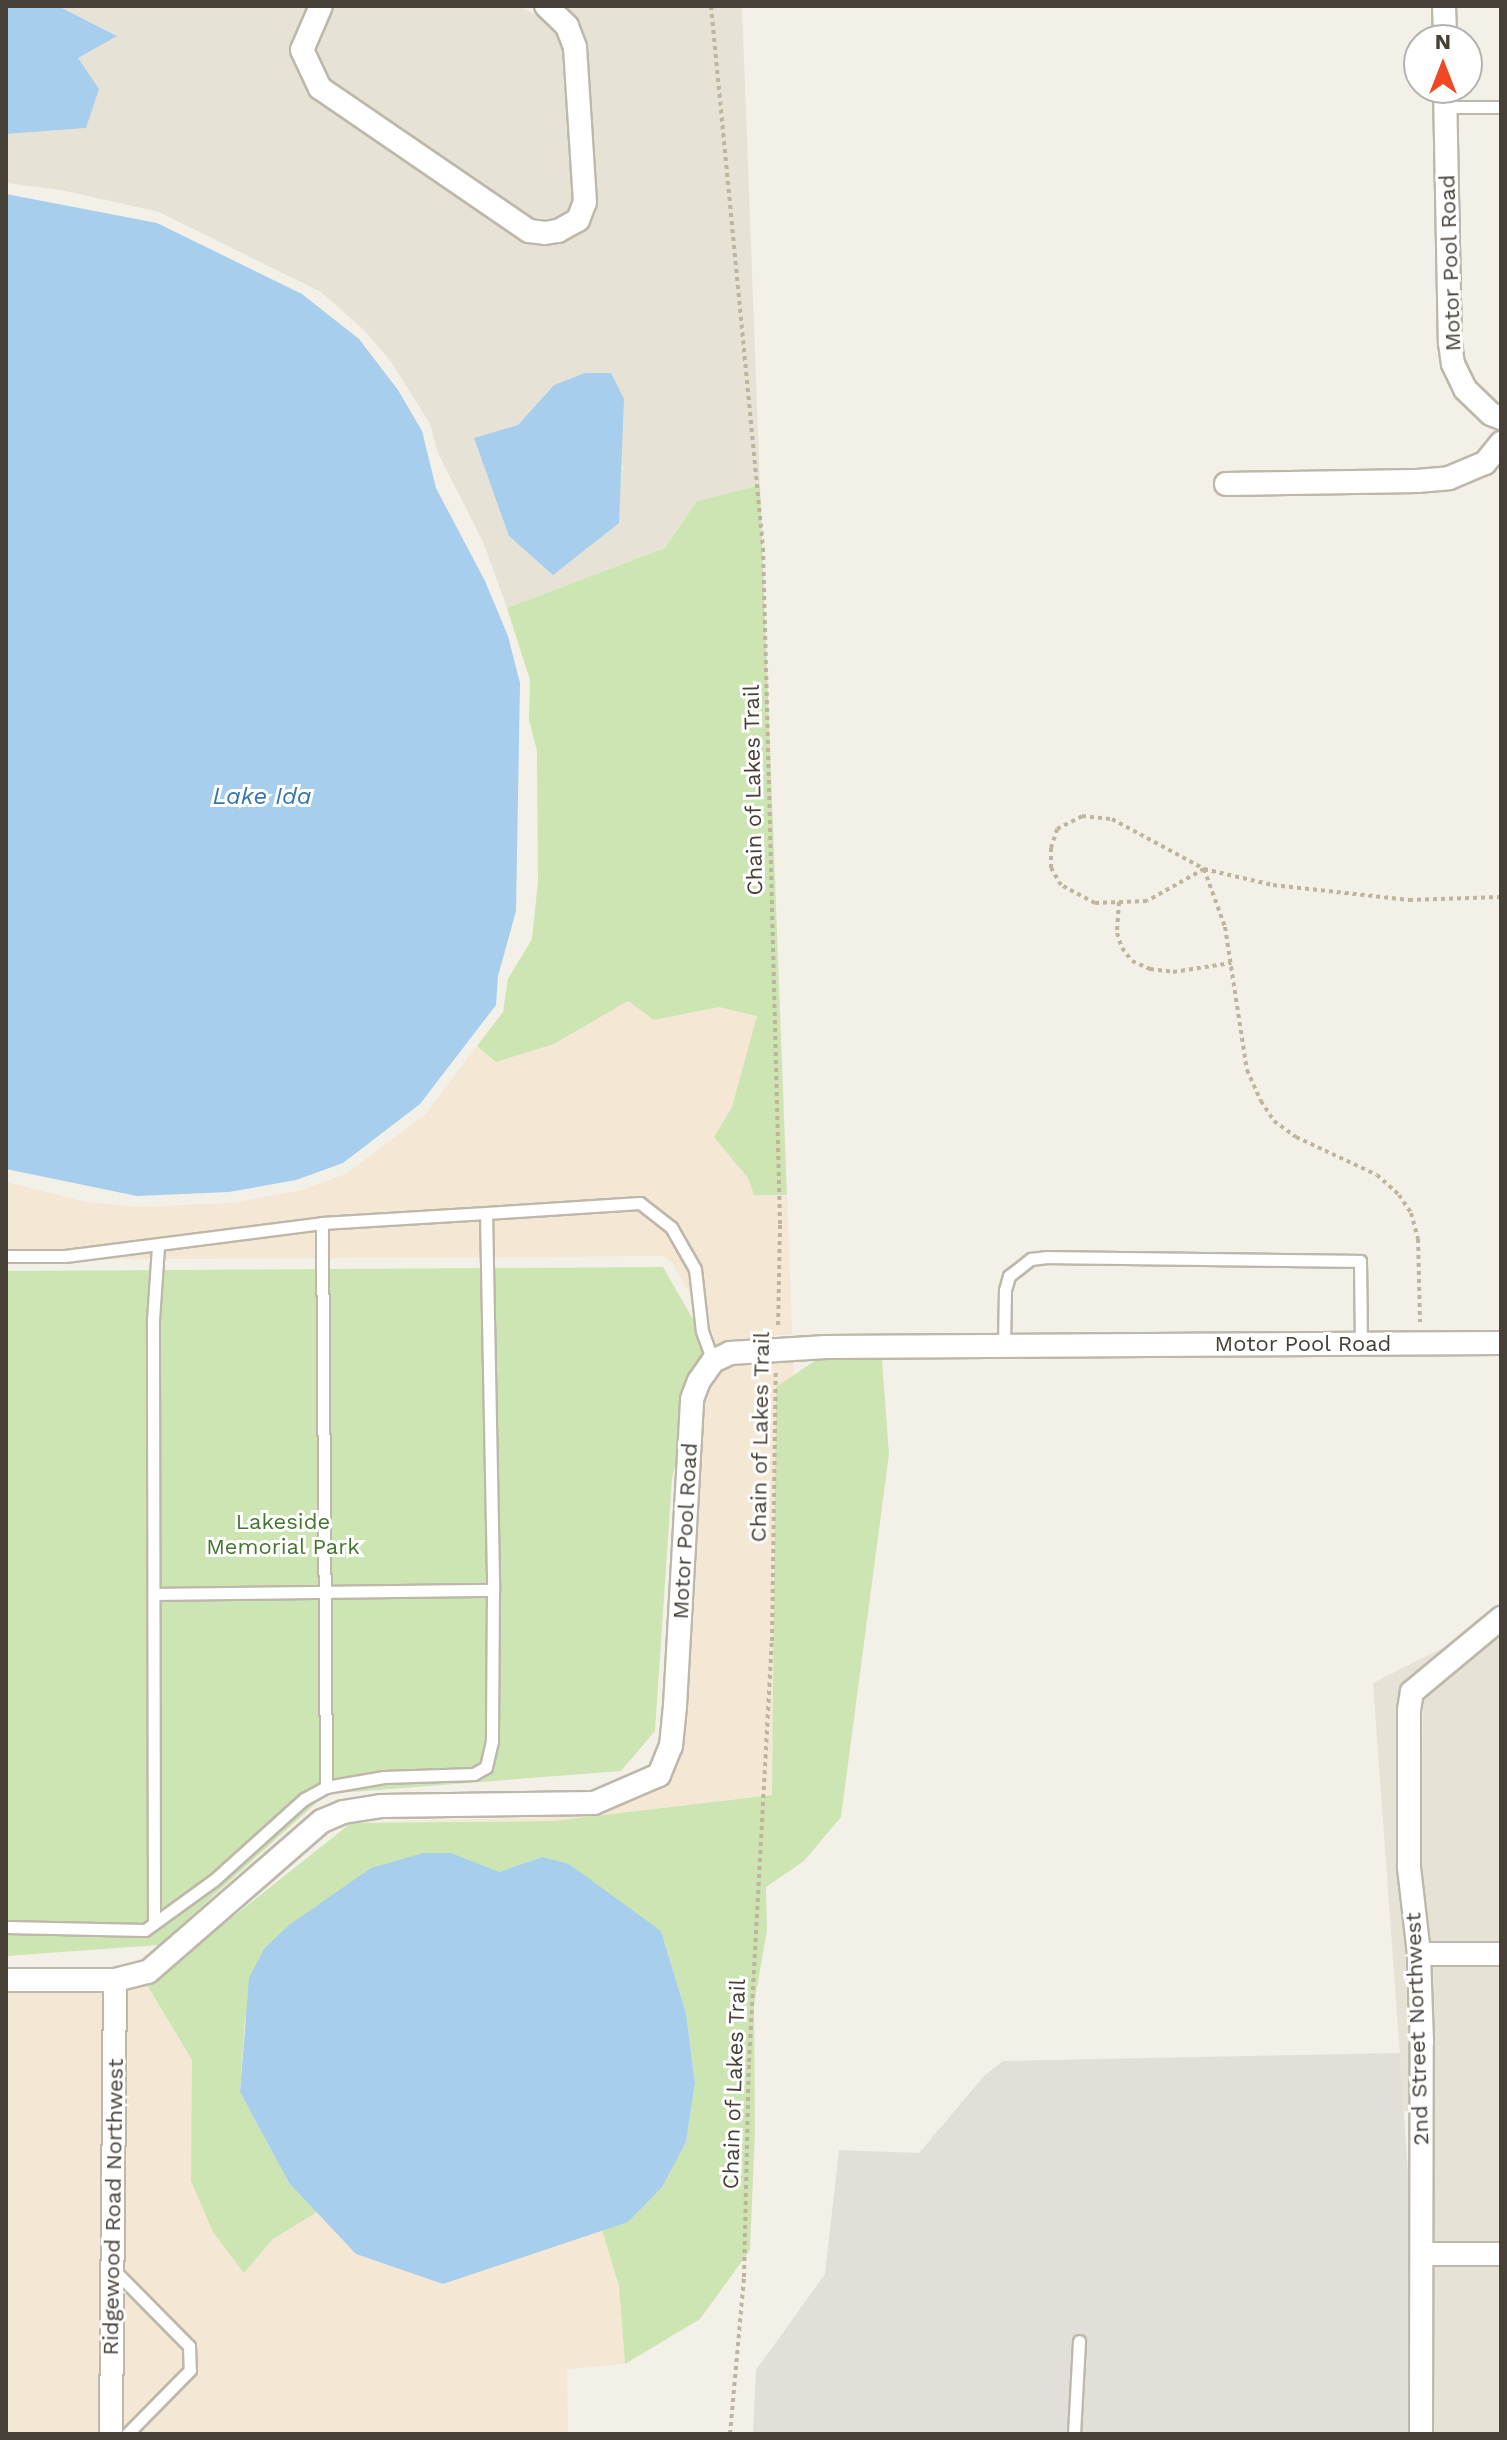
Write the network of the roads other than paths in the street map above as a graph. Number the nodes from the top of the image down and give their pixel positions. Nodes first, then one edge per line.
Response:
1 (321, 6) edge
2 (547, 7) edge
3 (1445, 104) edge
4 (1501, 418) edge
5 (1501, 443) edge
6 (1226, 484) dead end
7 (486, 1213) junction
8 (322, 1223) junction
9 (158, 1247) junction
10 (6, 1256) edge
11 (1501, 1343) edge
12 (1361, 1344) junction
13 (1004, 1346) junction
14 (713, 1361) junction
15 (493, 1590) junction
16 (156, 1594) junction
17 (325, 1594) junction
18 (1501, 1618) edge
19 (326, 1787) junction
20 (154, 1923) junction
21 (6, 1927) edge
22 (1419, 1954) junction
23 (1501, 1954) edge
24 (6, 1980) edge
25 (115, 1980) junction
26 (1424, 2254) junction
27 (1501, 2254) edge
28 (112, 2269) junction
29 (1079, 2341) dead end
30 (111, 2434) edge
31 (127, 2434) edge
32 (1074, 2434) edge
33 (1421, 2434) edge

1 - 2 street
3 - 4 street, Motor Pool Road
5 - 6 street
7 - 8 lane
7 - 14 lane
7 - 15 lane
8 - 9 lane
8 - 17 lane
9 - 10 lane
9 - 16 lane
11 - 12 street, Motor Pool Road
12 - 13 street, Motor Pool Road
12 - 13 lane
13 - 14 street, Motor Pool Road
14 - 25 street, Motor Pool Road
15 - 17 lane
15 - 19 lane
16 - 17 lane
16 - 20 lane
17 - 19 lane
18 - 22 street, 2nd Street Northwest
19 - 20 lane
20 - 21 lane
22 - 23 street
22 - 26 street, 2nd Street Northwest
24 - 25 street, Motor Pool Road
25 - 28 street, Ridgewood Road Northwest
26 - 27 street
26 - 33 street, 2nd Street Northwest
28 - 30 street, Ridgewood Road Northwest
28 - 31 lane
29 - 32 lane

